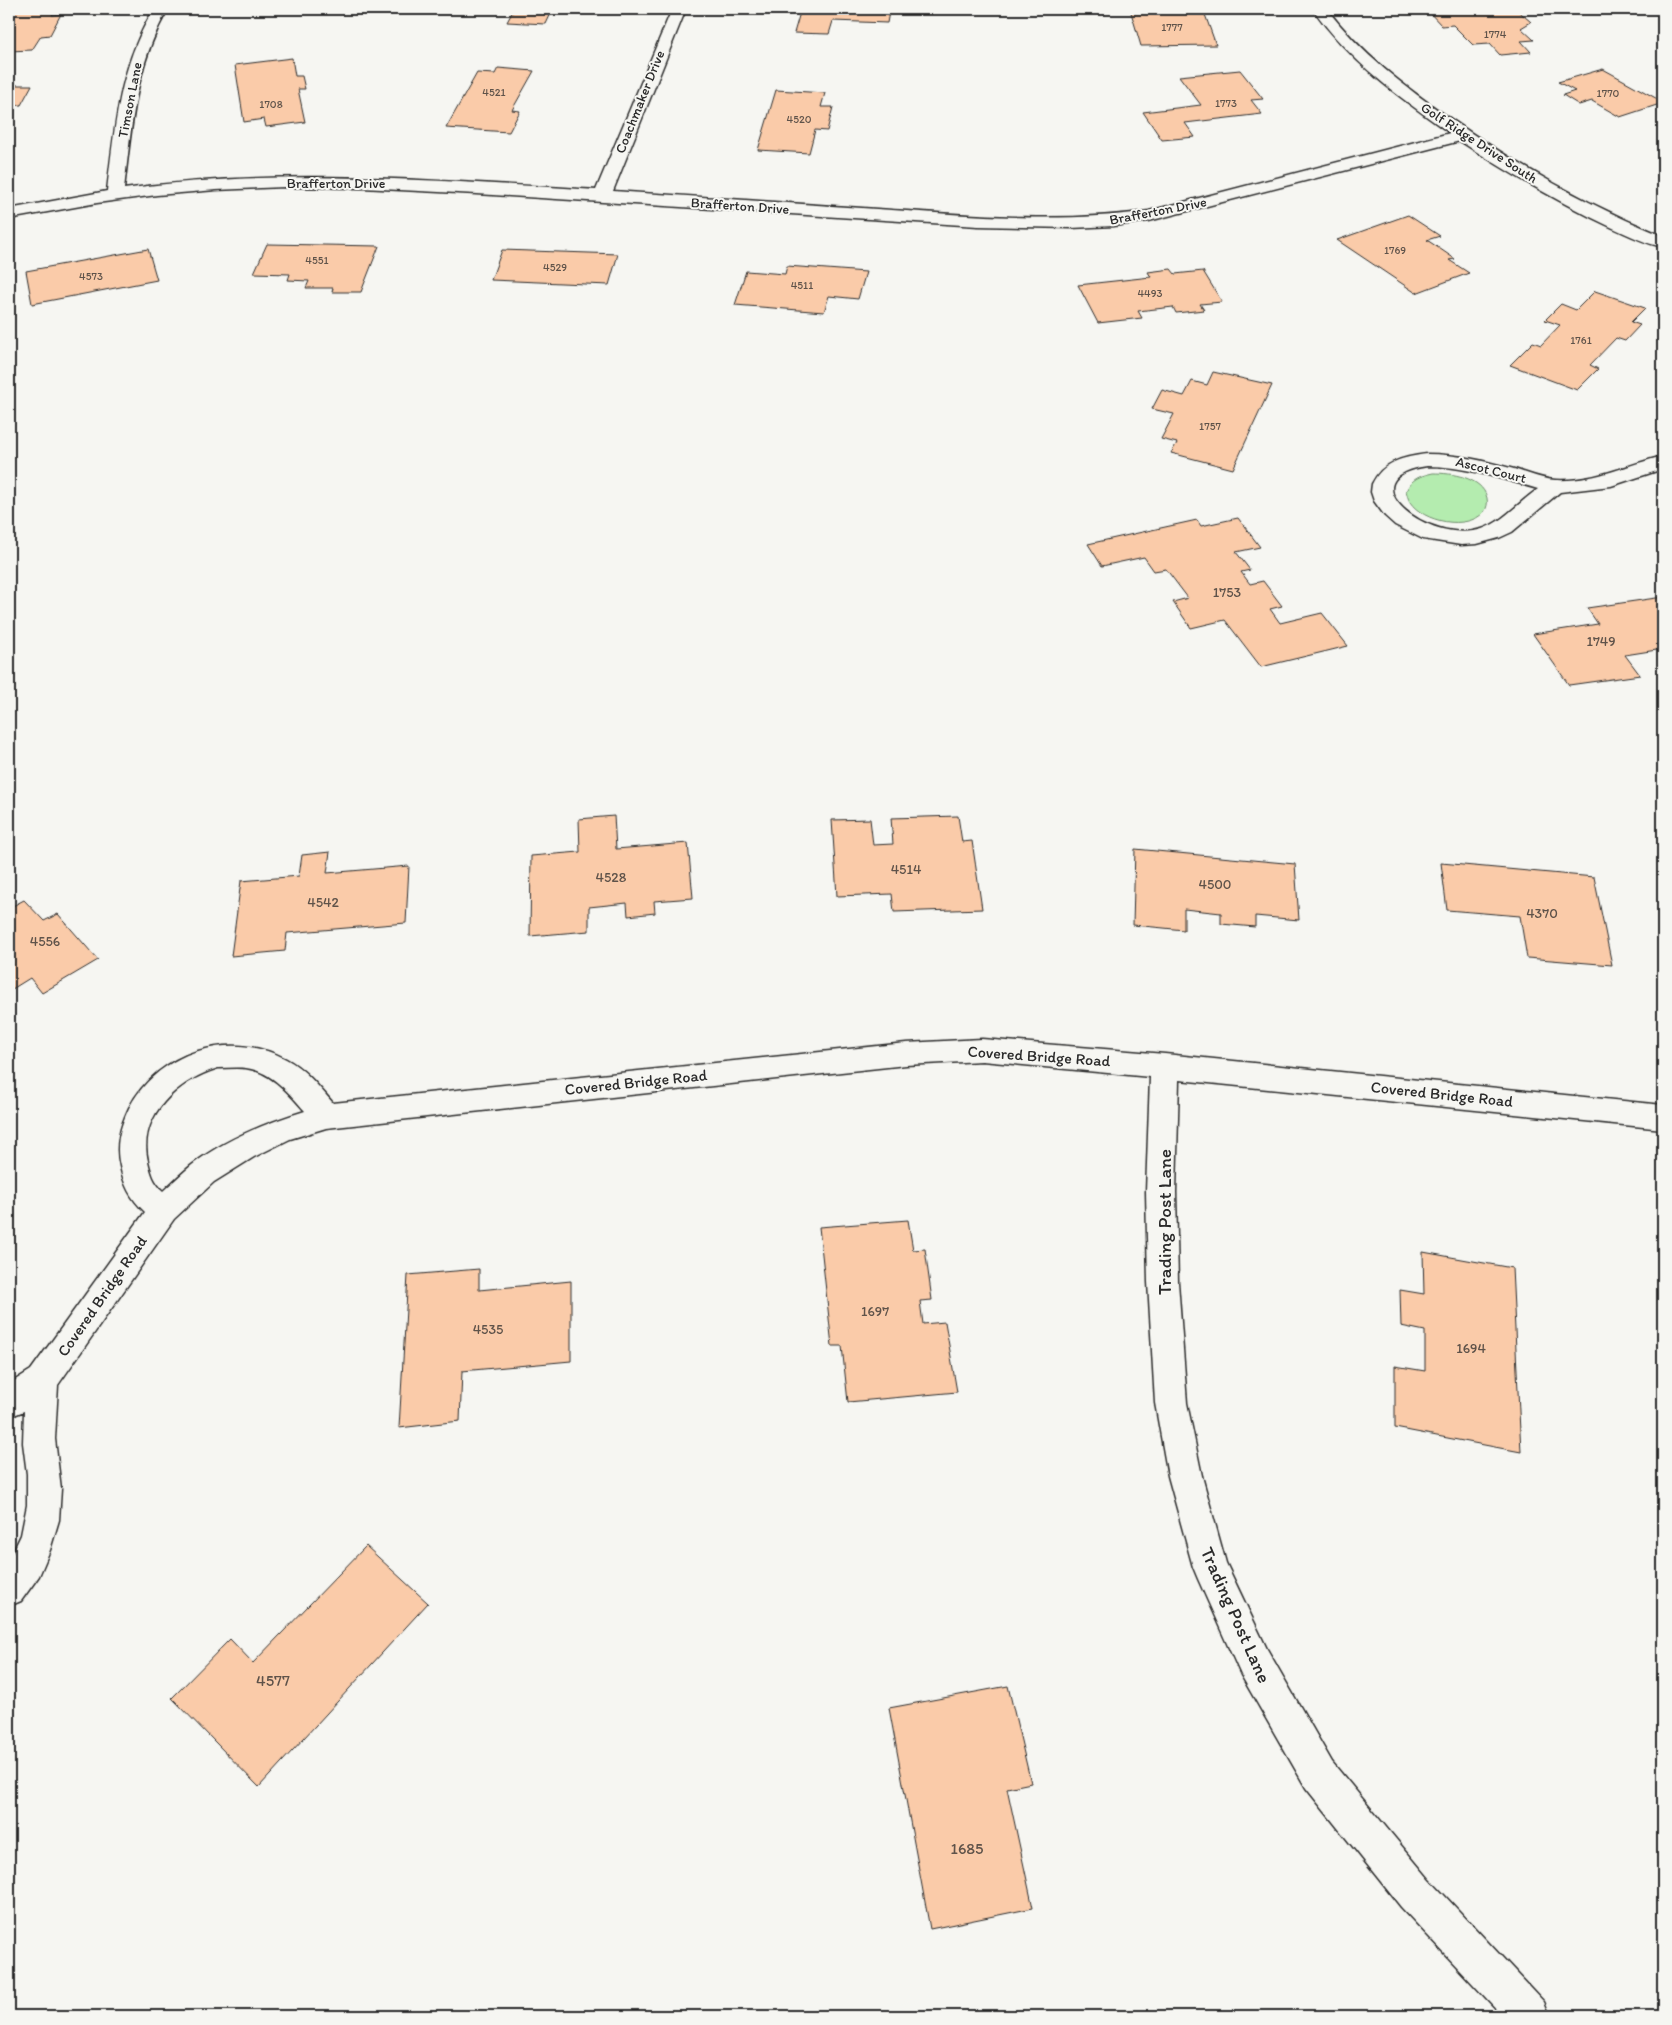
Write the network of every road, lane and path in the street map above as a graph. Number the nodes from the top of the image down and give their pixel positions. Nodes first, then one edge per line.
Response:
1 (161, 9) edge
2 (679, 9) edge
3 (1320, 9) edge
4 (1463, 135) junction
5 (115, 196) junction
6 (602, 196) junction
7 (9, 214) edge
8 (1663, 242) edge
9 (1663, 462) edge
10 (1555, 486) junction
11 (1165, 1066) junction
12 (326, 1116) junction
13 (1663, 1116) edge
14 (162, 1210) junction
15 (42, 1381) junction
16 (9, 1402) edge
17 (9, 1589) edge
18 (1530, 2016) edge

1 - 5 street, Timson Lane
2 - 6 street, Coachmaker Drive
3 - 4 street, Golf Ridge Drive South
4 - 6 street, Brafferton Drive
4 - 8 street, Golf Ridge Drive South
5 - 6 street, Brafferton Drive
5 - 7 street, Brafferton Drive
9 - 10 street, Ascot Court
10 - 10 street, Ascot Court
11 - 12 street, Covered Bridge Road
11 - 13 street, Covered Bridge Road
11 - 18 street, Trading Post Lane
12 - 14 street, Covered Bridge Road
12 - 14 street
14 - 15 street, Covered Bridge Road
15 - 16 street, Covered Bridge Road
15 - 17 street

